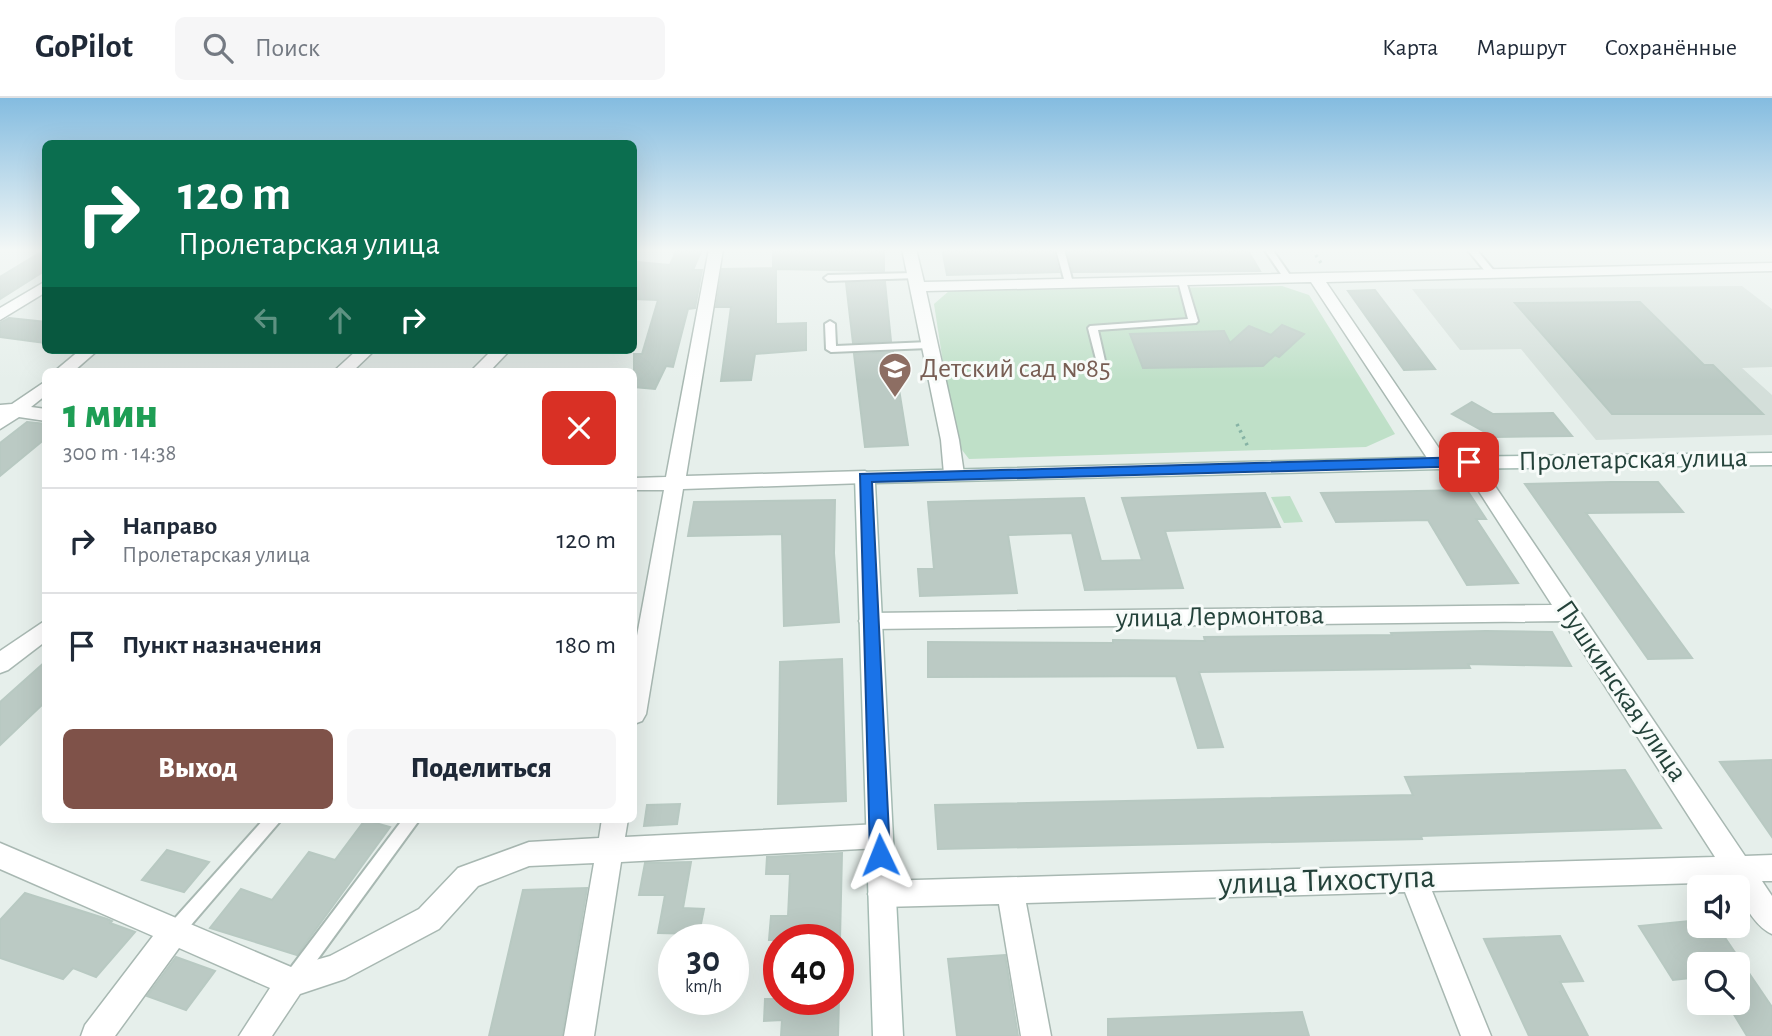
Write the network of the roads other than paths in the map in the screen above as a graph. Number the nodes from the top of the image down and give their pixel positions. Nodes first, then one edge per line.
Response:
1 (34, 293) edge
2 (708, 293) edge
3 (918, 293) edge
4 (1186, 293) edge
5 (1326, 293) edge
6 (0, 316) edge
7 (830, 324) dead end
8 (929, 345) junction
9 (85, 354) edge
10 (362, 354) edge
11 (498, 354) edge
12 (1100, 361) dead end
13 (68, 368) edge
14 (346, 368) edge
15 (483, 368) edge
16 (42, 388) edge
17 (7, 410) edge
18 (42, 414) edge
19 (0, 422) edge
20 (1772, 459) edge
21 (1469, 462) junction
22 (1440, 463) junction
23 (954, 474) junction
24 (865, 477) junction
25 (675, 483) junction
26 (637, 484) edge
27 (1569, 613) junction
28 (870, 621) junction
29 (35, 646) edge
30 (0, 664) edge
31 (637, 697) edge
32 (270, 823) edge
33 (409, 823) edge
34 (614, 823) edge
35 (879, 835) junction
36 (609, 848) junction
37 (0, 856) edge
38 (1772, 868) edge
39 (1739, 869) junction
40 (1414, 879) junction
41 (1010, 890) junction
42 (881, 894) junction
43 (1772, 920) edge
44 (173, 933) junction
45 (291, 982) junction
46 (96, 1036) edge
47 (254, 1036) edge
48 (579, 1036) edge
49 (888, 1036) edge
50 (1036, 1036) edge
51 (1476, 1036) edge

1 - 6 street
2 - 25 street
3 - 8 street
4 - 12 lane
5 - 22 street
7 - 8 lane
8 - 23 street
9 - 13 street
10 - 14 street
11 - 15 street
16 - 17 street
17 - 18 street
17 - 19 street
20 - 21 street, Пролетарская улица
21 - 22 street, Пролетарская улица
21 - 27 street, Пушкинская улица
22 - 23 street, Пролетарская улица
23 - 24 street, Пролетарская улица
24 - 25 street, Пролетарская улица
24 - 28 street
25 - 26 street, Пролетарская улица
25 - 31 street
27 - 28 street, улица Лермонтова
27 - 39 street, Пушкинская улица
28 - 35 street
29 - 30 street
32 - 44 lane
33 - 45 lane
34 - 36 street
35 - 36 street
35 - 42 street
36 - 45 street
36 - 48 street
37 - 44 street
38 - 39 street, улица Тихоступа
39 - 40 street, улица Тихоступа
39 - 43 street, Пушкинская улица
40 - 41 street, улица Тихоступа
40 - 51 street
41 - 42 street, улица Тихоступа
41 - 50 street
42 - 49 street
44 - 45 street
44 - 46 street
45 - 47 street

